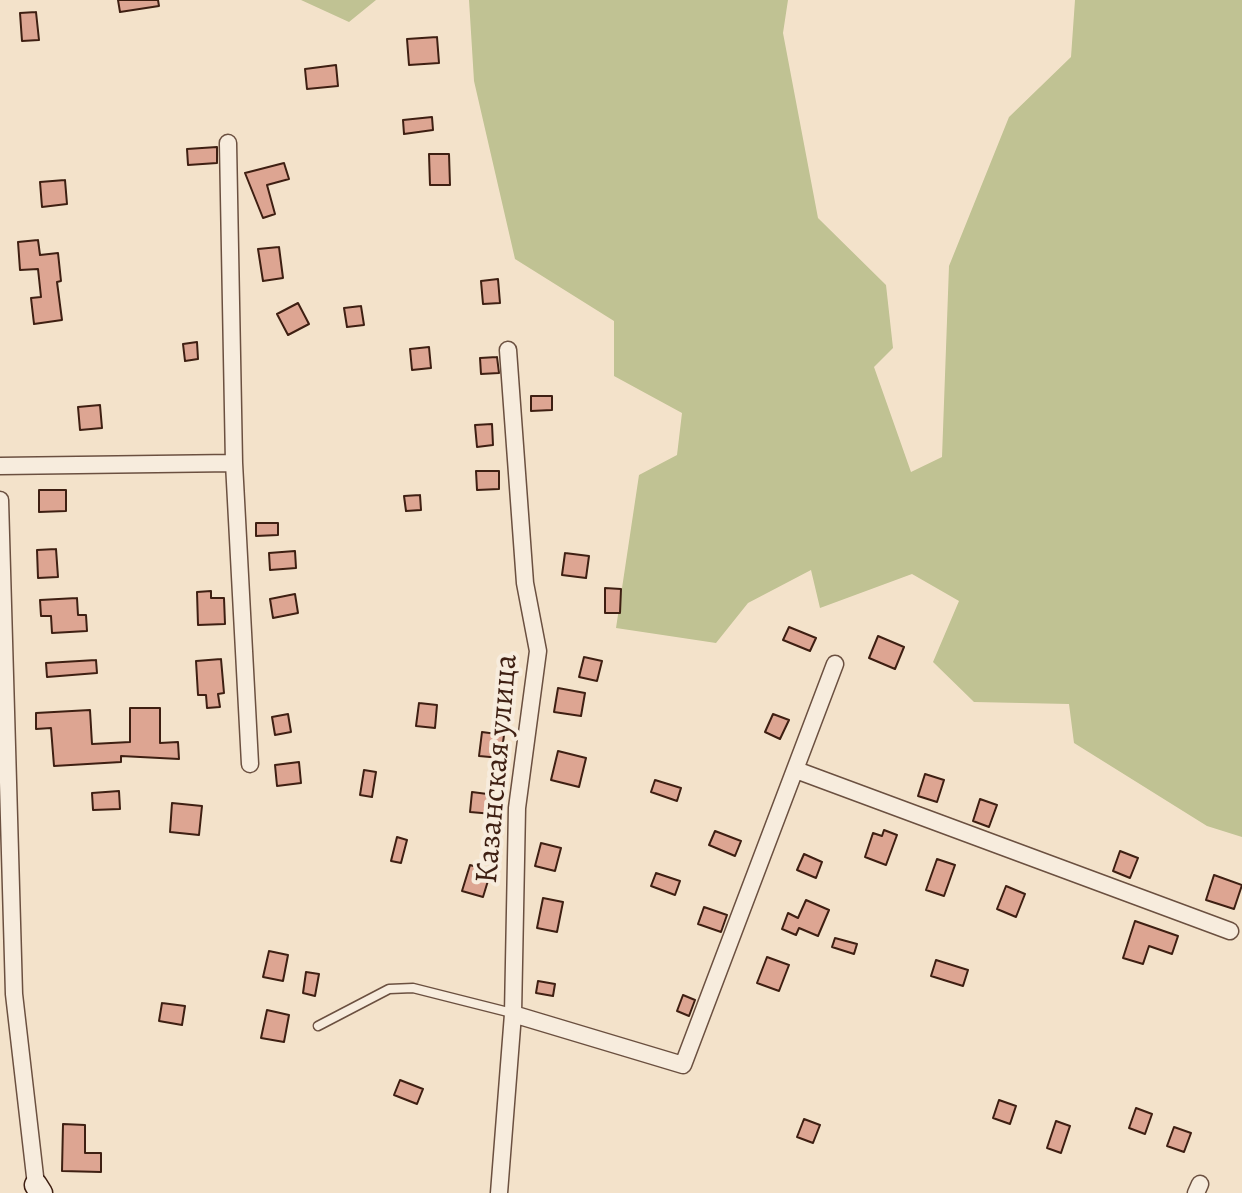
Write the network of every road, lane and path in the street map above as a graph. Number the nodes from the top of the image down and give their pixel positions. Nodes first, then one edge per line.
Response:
1 (228, 143) dead end
2 (508, 350) dead end
3 (234, 463) junction
4 (0, 466) edge
5 (0, 500) edge
6 (2, 643) edge
7 (835, 664) dead end
8 (250, 764) dead end
9 (796, 770) junction
10 (4, 820) edge
11 (1230, 931) dead end
12 (7, 993) edge
13 (513, 1014) junction
14 (318, 1026) dead end
15 (38, 1189) edge
16 (499, 1193) edge

1 - 3 street
2 - 13 street, Казанская улица
3 - 4 street
3 - 8 street
5 - 6 street
6 - 10 street
7 - 9 street
9 - 11 street
9 - 13 street
10 - 12 street
12 - 15 street
13 - 14 lane
13 - 16 street, Казанская улица

